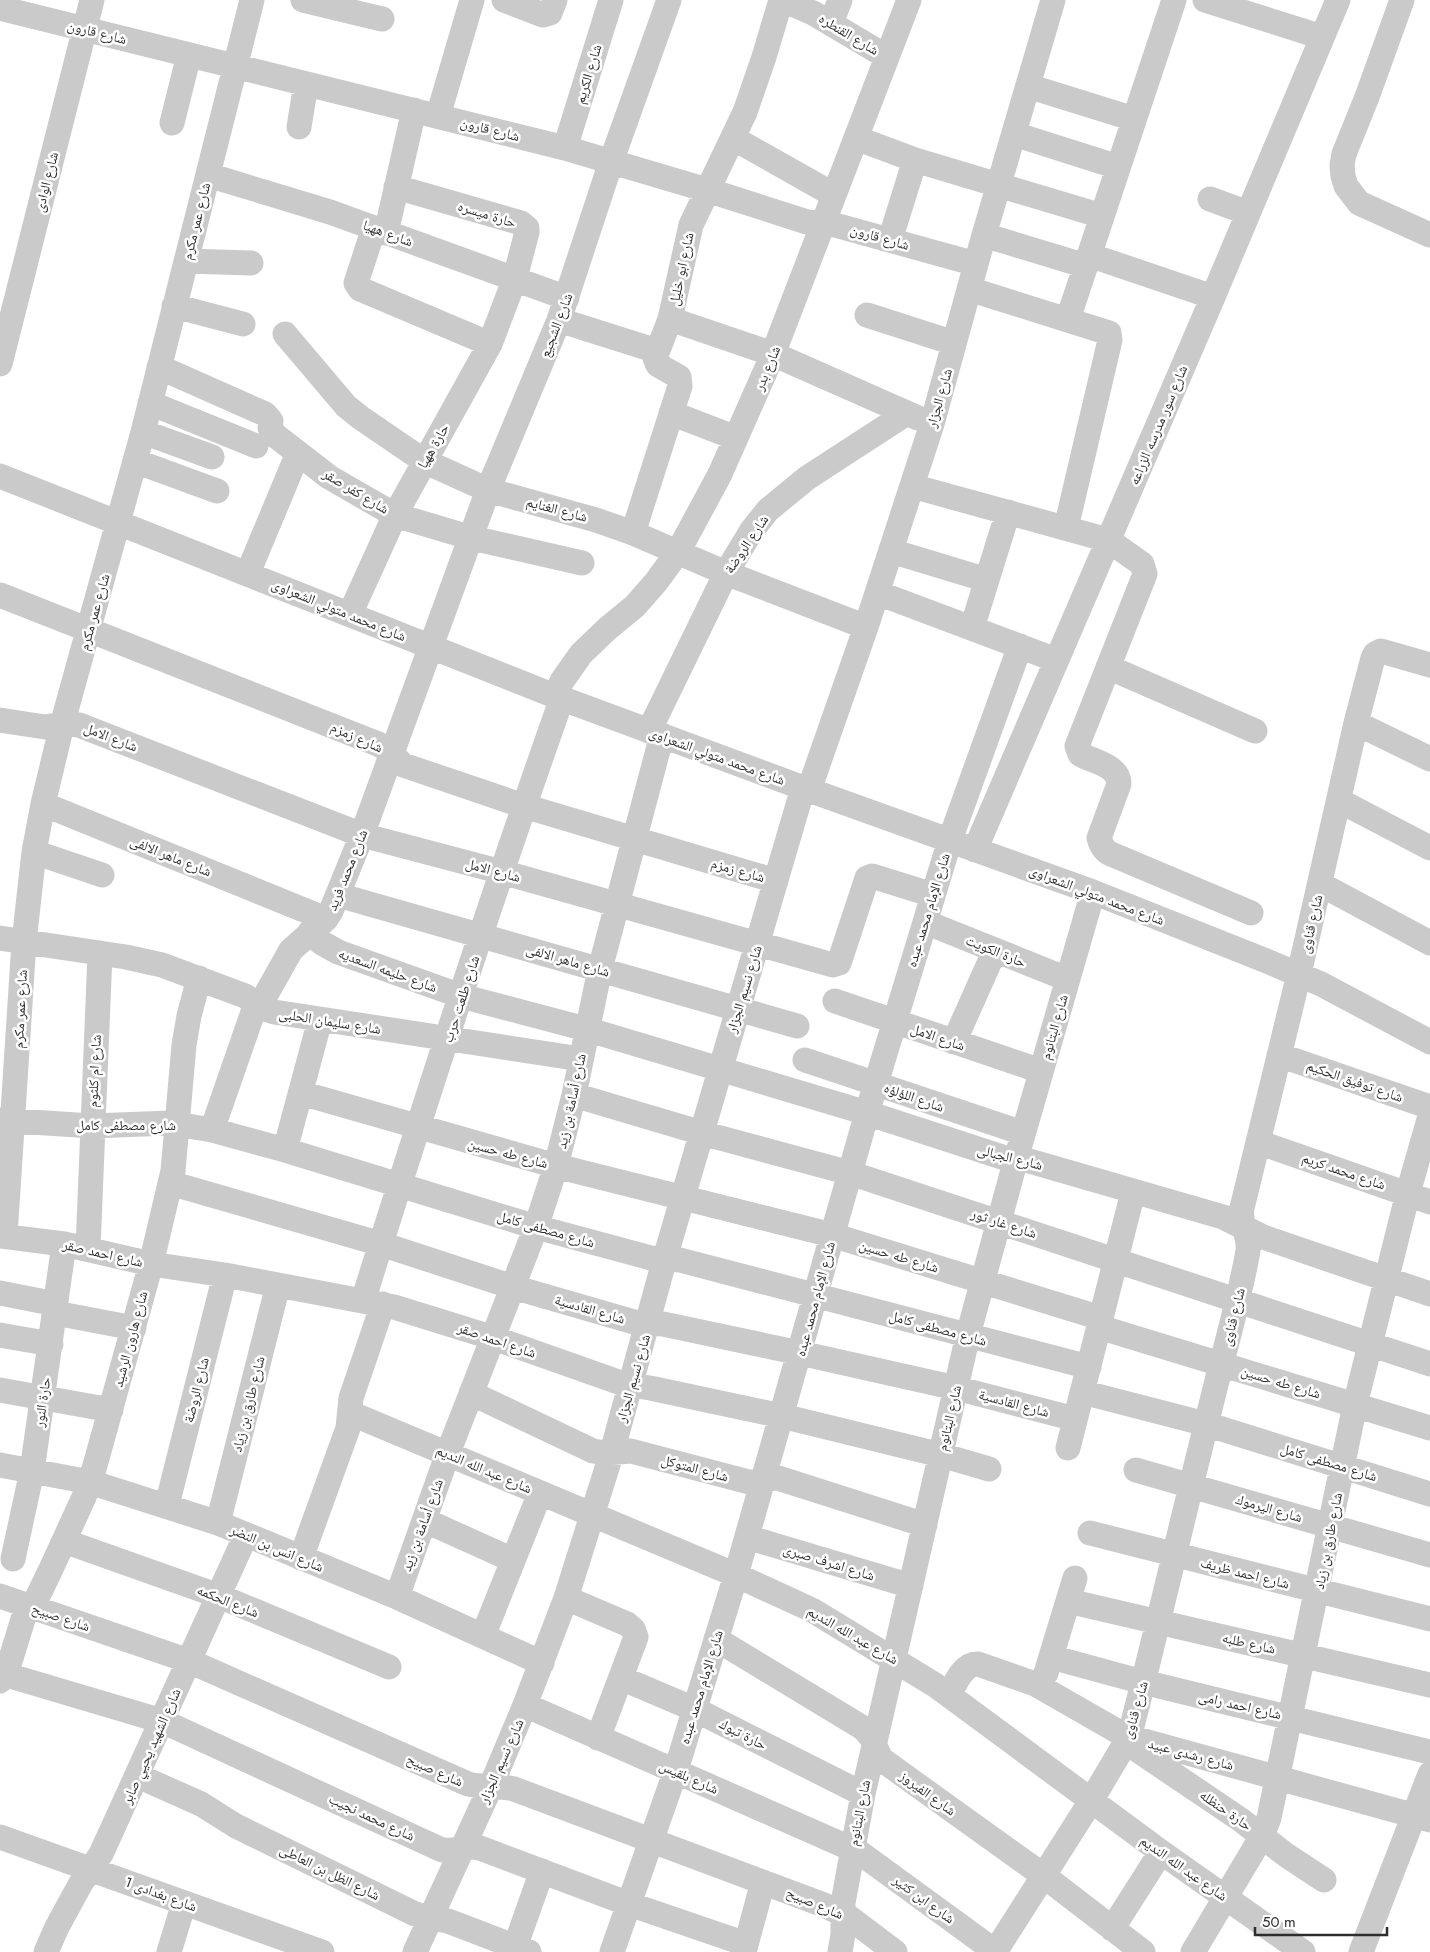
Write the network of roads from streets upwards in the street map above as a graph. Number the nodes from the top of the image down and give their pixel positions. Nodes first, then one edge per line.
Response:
1 (92, 0) edge
2 (252, 0) edge
3 (303, 0) edge
4 (472, 0) edge
5 (504, 0) edge
6 (555, 0) edge
7 (611, 0) edge
8 (669, 0) edge
9 (782, 0) edge
10 (840, 0) edge
11 (908, 0) edge
12 (1053, 0) edge
13 (1174, 0) edge
14 (1206, 0) edge
15 (1338, 0) edge
16 (1402, 0) edge
17 (0, 8) edge
18 (382, 19) dead end
19 (830, 24) junction
20 (85, 29) junction
21 (1322, 36) junction
22 (189, 55) junction
23 (887, 57) junction
24 (235, 67) junction
25 (306, 84) junction
26 (1028, 86) junction
27 (414, 110) junction
28 (438, 116) junction
29 (1134, 119) junction
30 (172, 123) dead end
31 (298, 127) dead end
32 (1014, 134) junction
33 (733, 138) junction
34 (856, 138) junction
35 (565, 148) junction
36 (915, 160) junction
37 (611, 162) junction
38 (1118, 167) junction
39 (208, 175) junction
40 (999, 185) junction
41 (396, 187) junction
42 (707, 190) junction
43 (834, 195) junction
44 (1210, 198) dead end
45 (1248, 213) junction
46 (1102, 216) junction
47 (824, 224) junction
48 (380, 230) junction
49 (984, 235) junction
50 (1430, 235) edge
51 (890, 240) junction
52 (1088, 260) junction
53 (186, 261) junction
54 (251, 263) dead end
55 (976, 264) junction
56 (515, 278) junction
57 (970, 289) junction
58 (1213, 297) junction
59 (174, 306) junction
60 (563, 309) junction
61 (867, 315) dead end
62 (670, 319) junction
63 (1068, 319) junction
64 (243, 324) dead end
65 (285, 334) dead end
66 (954, 343) junction
67 (490, 344) junction
68 (657, 351) junction
69 (773, 354) junction
70 (0, 364) edge
71 (159, 368) junction
72 (150, 403) junction
73 (671, 413) junction
74 (907, 413) junction
75 (932, 424) junction
76 (143, 432) junction
77 (736, 438) junction
78 (256, 446) dead end
79 (298, 453) junction
80 (212, 457) dead end
81 (135, 461) junction
82 (424, 461) junction
83 (0, 476) edge
84 (912, 486) junction
85 (488, 490) junction
86 (218, 491) dead end
87 (1008, 512) junction
88 (395, 515) junction
89 (119, 522) junction
90 (1066, 528) junction
91 (633, 533) junction
92 (472, 538) junction
93 (1108, 540) junction
94 (891, 551) junction
95 (678, 552) junction
96 (582, 563) dead end
97 (248, 573) junction
98 (726, 573) junction
99 (987, 580) junction
100 (878, 592) junction
101 (0, 595) edge
102 (350, 614) junction
103 (866, 627) junction
104 (972, 628) junction
105 (89, 629) junction
106 (1020, 646) junction
107 (432, 647) junction
108 (1056, 660) junction
109 (1430, 665) edge
110 (1108, 667) junction
111 (558, 697) junction
112 (0, 720) edge
113 (1356, 723) junction
114 (62, 725) junction
115 (1255, 731) dead end
116 (656, 733) junction
117 (391, 753) junction
118 (1430, 759) edge
119 (806, 789) junction
120 (1340, 801) junction
121 (43, 804) junction
122 (524, 806) junction
123 (362, 835) junction
124 (634, 840) junction
125 (950, 840) junction
126 (1430, 848) edge
127 (975, 850) junction
128 (34, 852) junction
129 (502, 872) junction
130 (102, 875) dead end
131 (776, 881) junction
132 (1320, 884) junction
133 (1093, 892) junction
134 (338, 895) junction
135 (933, 895) junction
136 (616, 904) junction
137 (1251, 912) dead end
138 (925, 922) junction
139 (317, 926) junction
140 (482, 936) junction
141 (0, 938) edge
142 (24, 942) junction
143 (1430, 943) edge
144 (758, 944) junction
145 (995, 950) junction
146 (100, 953) junction
147 (600, 969) junction
148 (1299, 974) junction
149 (200, 978) junction
150 (1068, 979) junction
151 (461, 996) junction
152 (835, 1001) dead end
153 (259, 1005) junction
154 (738, 1008) junction
155 (320, 1020) junction
156 (894, 1022) junction
157 (798, 1026) dead end
158 (586, 1029) junction
159 (448, 1038) junction
160 (954, 1042) junction
161 (1430, 1042) edge
162 (1279, 1055) junction
163 (581, 1059) junction
164 (805, 1060) dead end
165 (720, 1070) junction
166 (1041, 1071) junction
167 (876, 1084) junction
168 (301, 1093) junction
169 (574, 1095) junction
170 (1430, 1108) edge
171 (867, 1113) junction
172 (1430, 1116) edge
173 (7, 1120) edge
174 (178, 1124) junction
175 (92, 1126) junction
176 (417, 1128) junction
177 (212, 1130) junction
178 (702, 1133) junction
179 (1023, 1133) junction
180 (1258, 1142) junction
181 (285, 1150) junction
182 (1016, 1159) junction
183 (556, 1166) junction
184 (850, 1173) junction
185 (170, 1183) junction
186 (399, 1186) junction
187 (1133, 1192) junction
188 (683, 1198) junction
189 (1419, 1198) edge
190 (998, 1221) junction
191 (536, 1227) junction
192 (1243, 1227) junction
193 (832, 1235) junction
194 (3, 1236) edge
195 (381, 1244) junction
196 (76, 1246) junction
197 (665, 1258) junction
198 (1116, 1260) junction
199 (151, 1264) junction
200 (225, 1275) junction
201 (1386, 1279) junction
202 (982, 1281) junction
203 (278, 1285) junction
204 (513, 1287) junction
205 (0, 1293) edge
206 (1430, 1294) edge
207 (816, 1295) junction
208 (1238, 1300) junction
209 (373, 1302) junction
210 (56, 1308) junction
211 (1100, 1322) junction
212 (648, 1324) junction
213 (134, 1328) junction
214 (0, 1334) edge
215 (968, 1335) junction
216 (494, 1338) junction
217 (51, 1344) junction
218 (1370, 1344) junction
219 (800, 1353) junction
220 (1220, 1364) junction
221 (1430, 1364) edge
222 (1089, 1368) junction
223 (630, 1386) junction
224 (956, 1388) junction
225 (0, 1390) edge
226 (1082, 1392) junction
227 (471, 1393) junction
228 (43, 1398) junction
229 (1355, 1405) junction
230 (111, 1410) junction
231 (350, 1413) junction
232 (782, 1416) junction
233 (1075, 1419) junction
234 (1206, 1424) junction
235 (1430, 1428) edge
236 (1068, 1448) dead end
237 (612, 1452) junction
238 (448, 1453) junction
239 (941, 1455) junction
240 (0, 1465) edge
241 (1343, 1466) junction
242 (989, 1469) dead end
243 (1136, 1470) dead end
244 (32, 1471) junction
245 (764, 1479) junction
246 (90, 1482) junction
247 (1192, 1486) junction
248 (540, 1493) junction
249 (1430, 1494) edge
250 (167, 1506) junction
251 (591, 1514) junction
252 (424, 1520) junction
253 (218, 1523) junction
254 (925, 1525) junction
255 (1331, 1526) junction
256 (1090, 1534) dead end
257 (246, 1535) junction
258 (747, 1537) junction
259 (64, 1541) junction
260 (1430, 1555) edge
261 (1174, 1556) junction
262 (7, 1557) edge
263 (301, 1558) junction
264 (514, 1560) junction
265 (51, 1569) junction
266 (736, 1575) junction
267 (911, 1586) junction
268 (1318, 1592) junction
269 (0, 1596) edge
270 (219, 1596) junction
271 (397, 1597) junction
272 (566, 1598) junction
273 (31, 1606) junction
274 (1430, 1620) edge
275 (1158, 1622) junction
276 (483, 1636) junction
277 (716, 1638) junction
278 (1304, 1656) junction
279 (1051, 1657) junction
280 (894, 1659) junction
281 (189, 1662) junction
282 (542, 1663) junction
283 (389, 1667) dead end
284 (1, 1676) edge
285 (621, 1678) junction
286 (1143, 1682) junction
287 (1430, 1686) edge
288 (1042, 1688) junction
289 (949, 1695) junction
290 (525, 1705) junction
291 (694, 1709) junction
292 (1291, 1717) junction
293 (162, 1721) junction
294 (598, 1738) junction
295 (1127, 1739) junction
296 (873, 1742) junction
297 (1430, 1752) edge
298 (676, 1770) junction
299 (1430, 1774) edge
300 (138, 1776) junction
301 (1279, 1777) junction
302 (491, 1786) junction
303 (863, 1794) junction
304 (1091, 1800) junction
305 (1422, 1818) edge
306 (1262, 1836) junction
307 (0, 1837) edge
308 (651, 1841) junction
309 (462, 1848) junction
310 (852, 1848) junction
311 (1162, 1852) junction
312 (91, 1869) junction
313 (542, 1871) junction
314 (1044, 1876) junction
315 (1324, 1880) dead end
316 (763, 1882) junction
317 (1225, 1897) junction
318 (184, 1903) junction
319 (629, 1904) junction
320 (843, 1913) junction
321 (430, 1917) junction
322 (1112, 1929) junction
323 (745, 1948) edge
324 (522, 1949) edge
325 (46, 1952) edge
326 (169, 1952) edge
327 (322, 1952) edge
328 (415, 1952) edge
329 (612, 1952) edge
330 (840, 1952) edge
331 (895, 1952) edge
332 (996, 1952) edge
333 (1143, 1952) edge
334 (1193, 1952) edge
335 (1303, 1952) edge
336 (1361, 1952) edge

1 - 20 street, شارع الوادى
2 - 24 street, شارع عمر مكرم
3 - 18 street
4 - 28 street
5 - 6 street
7 - 35 street, شارع الكريم
8 - 37 street, شارع الشجيع
9 - 19 street, شارع القنطره
9 - 33 street, شارع ابو خليل
10 - 19 street
11 - 23 street, شارع بدر
12 - 26 street, شارع الجزار
13 - 29 street
14 - 21 street
15 - 21 street, شارع سور مدرسه الزراعه
16 - 50 street
17 - 20 street, شارع قارون
19 - 23 street, شارع القنطره
20 - 22 street, شارع قارون
20 - 70 street, شارع الوادى
21 - 45 street, شارع سور مدرسه الزراعه
22 - 24 street, شارع قارون
22 - 30 street
23 - 34 street, شارع بدر
24 - 25 street, شارع قارون
24 - 39 street, شارع عمر مكرم
25 - 27 street, شارع قارون
25 - 31 street
26 - 29 street
26 - 32 street, شارع الجزار
27 - 28 street, شارع قارون
27 - 41 street
28 - 35 street, شارع قارون
29 - 38 street
32 - 38 street
32 - 40 street, شارع الجزار
33 - 42 street, شارع ابو خليل
33 - 43 street
34 - 36 street
34 - 43 street, شارع بدر
35 - 37 street, شارع قارون
36 - 40 street
36 - 51 street
37 - 42 street, شارع قارون
37 - 60 street, شارع الشجيع
38 - 46 street
39 - 48 street, شارع ههيا
39 - 53 street, شارع عمر مكرم
40 - 46 street
40 - 49 street, شارع الجزار
41 - 48 street
41 - 56 street, حارة ميسره
42 - 47 street, شارع قارون
42 - 62 street, شارع ابو خليل
43 - 47 street, شارع بدر
44 - 45 street
45 - 58 street, شارع سور مدرسه الزراعه
46 - 52 street
47 - 51 street, شارع قارون
47 - 69 street, شارع بدر
48 - 56 street, شارع ههيا
48 - 67 street
49 - 52 street
49 - 55 street, شارع الجزار
51 - 55 street, شارع قارون
52 - 58 street
52 - 63 street
53 - 54 street
53 - 59 street, شارع عمر مكرم
55 - 57 street, شارع الجزار
56 - 60 street, شارع ههيا
56 - 67 street, حارة ههيا
57 - 63 street
57 - 66 street, شارع الجزار
58 - 93 street, شارع سور مدرسه الزراعه
59 - 64 street
59 - 71 street, شارع عمر مكرم
60 - 68 street, شارع ههيا
60 - 85 street, شارع الشجيع
61 - 66 street
62 - 68 street, شارع ابو خليل
62 - 69 street
63 - 90 street
65 - 82 street, شارع الغنايم
66 - 75 street, شارع الجزار
67 - 82 street, حارة ههيا
68 - 73 street
69 - 74 street
69 - 77 street, شارع بدر
71 - 72 street, شارع عمر مكرم
71 - 79 street, شارع كفر صقر
72 - 76 street, شارع عمر مكرم
72 - 78 street
73 - 77 street
73 - 91 street
74 - 75 street
74 - 98 street, شارع الروضة
75 - 84 street, شارع الجزار
76 - 80 street
76 - 81 street, شارع عمر مكرم
77 - 95 street, شارع بدر
79 - 88 street, شارع كفر صقر
79 - 97 street
81 - 86 street
81 - 89 street, شارع عمر مكرم
82 - 85 street, شارع الغنايم
82 - 88 street, حارة ههيا
83 - 89 street, شارع محمد متولي الشعراوى
84 - 87 street
84 - 94 street, شارع الجزار
85 - 91 street, شارع الغنايم
85 - 92 street, شارع الشجيع
87 - 90 street
87 - 99 street
88 - 92 street, شارع كفر صقر
88 - 102 street, حارة ههيا
89 - 97 street, شارع محمد متولي الشعراوى
89 - 105 street, شارع عمر مكرم
90 - 93 street
91 - 95 street, شارع الغنايم
92 - 96 street, شارع كفر صقر
92 - 107 street, شارع الشجيع
93 - 108 street, شارع سور مدرسه الزراعه
93 - 110 street
94 - 99 street
94 - 100 street, شارع الجزار
95 - 98 street, شارع الغنايم
95 - 111 street, شارع بدر
97 - 102 street, شارع محمد متولي الشعراوى
98 - 103 street, شارع الغنايم
98 - 116 street, شارع الروضة
99 - 104 street
100 - 103 street, شارع الجزار
100 - 104 street
101 - 105 street, شارع زمزم
102 - 107 street, شارع محمد متولي الشعراوى
103 - 119 street, شارع الجزار
104 - 106 street
105 - 114 street, شارع عمر مكرم
105 - 117 street, شارع زمزم
106 - 108 street
106 - 125 street, شارع الإمام محمد عبده
107 - 111 street, شارع محمد متولي الشعراوى
107 - 117 street, شارع محمد فريد
108 - 127 street, شارع سور مدرسه الزراعه
109 - 113 street, شارع قناوى
110 - 115 street
110 - 137 street
111 - 116 street, شارع محمد متولي الشعراوى
111 - 122 street, شارع طلعت حرب
112 - 114 street, شارع الامل
113 - 118 street
113 - 120 street, شارع قناوى
114 - 121 street, شارع عمر مكرم
114 - 123 street, شارع الامل
116 - 119 street, شارع محمد متولي الشعراوى
116 - 124 street, شارع أسامة بن زيد
117 - 122 street, شارع زمزم
117 - 123 street, شارع محمد فريد
119 - 125 street, شارع محمد متولي الشعراوى
119 - 131 street, شارع نسيم الجزار
120 - 126 street
120 - 132 street, شارع قناوى
121 - 128 street, شارع عمر مكرم
121 - 139 street, شارع ماهر الالفى
122 - 124 street, شارع زمزم
122 - 129 street, شارع طلعت حرب
123 - 129 street, شارع الامل
123 - 134 street, شارع محمد فريد
124 - 131 street, شارع زمزم
124 - 136 street, شارع أسامة بن زيد
125 - 127 street, شارع محمد متولي الشعراوى
125 - 135 street, شارع الإمام محمد عبده
127 - 133 street, شارع محمد متولي الشعراوى
128 - 130 street
128 - 142 street, شارع عمر مكرم
129 - 136 street, شارع الامل
129 - 140 street, شارع طلعت حرب
131 - 144 street, شارع نسيم الجزار
132 - 143 street
132 - 148 street, شارع قناوى
133 - 148 street, شارع محمد متولي الشعراوى
133 - 150 street, شارع البتانوم
134 - 139 street, شارع محمد فريد
134 - 140 street, شارع ماهر الالفى
135 - 138 street, شارع الإمام محمد عبده
135 - 144 street, شارع الامل
136 - 144 street, شارع الامل
136 - 147 street, شارع أسامة بن زيد
138 - 145 street, حارة الكويت
138 - 156 street, شارع الإمام محمد عبده
139 - 151 street, شارع حليمه السعديه
139 - 153 street, شارع محمد فريد
140 - 147 street, شارع ماهر الالفى
140 - 151 street, شارع طلعت حرب
141 - 142 street, شارع سليمان الحلبى
142 - 146 street, شارع سليمان الحلبى
142 - 173 street, شارع عمر مكرم
144 - 154 street, شارع نسيم الجزار
145 - 150 street, حارة الكويت
145 - 160 street
146 - 149 street, شارع سليمان الحلبى
146 - 175 street, شارع ام كلثوم
147 - 154 street, شارع ماهر الالفى
147 - 158 street, شارع أسامة بن زيد
148 - 161 street, شارع محمد متولي الشعراوى
148 - 162 street, شارع قناوى
149 - 153 street, شارع سليمان الحلبى
149 - 174 street, شارع هارون الرشيد
150 - 166 street, شارع البتانوم
151 - 158 street, شارع حليمه السعديه
151 - 159 street, شارع طلعت حرب
152 - 156 street, شارع الامل
153 - 155 street, شارع سليمان الحلبى
153 - 177 street, شارع محمد فريد
154 - 157 street, شارع ماهر الالفى
154 - 165 street, شارع نسيم الجزار
155 - 159 street, شارع سليمان الحلبى
155 - 168 street
156 - 160 street, شارع الامل
156 - 167 street, شارع الإمام محمد عبده
158 - 163 street, شارع أسامة بن زيد
158 - 165 street, شارع الجبالى
159 - 163 street, شارع سليمان الحلبى
159 - 176 street, شارع طلعت حرب
160 - 166 street, شارع الامل
162 - 170 street, شارع توفيق الحكيم
162 - 180 street, شارع قناوى
163 - 169 street, شارع أسامة بن زيد
164 - 167 street, شارع اللؤلؤه
165 - 171 street, شارع الجبالى
165 - 178 street, شارع نسيم الجزار
166 - 179 street, شارع البتانوم
167 - 171 street, شارع الإمام محمد عبده
167 - 179 street, شارع اللؤلؤه
168 - 176 street, شارع طه حسين
168 - 181 street
169 - 178 street, شارع غار ثور
169 - 183 street, شارع أسامة بن زيد
171 - 182 street, شارع الجبالى
171 - 184 street, شارع الإمام محمد عبده
172 - 189 street, شارع طارق بن زياد
173 - 175 street, شارع مصطفى كامل
173 - 194 street, شارع عمر مكرم
174 - 175 street, شارع مصطفى كامل
174 - 177 street, شارع مصطفى كامل
174 - 185 street, شارع هارون الرشيد
175 - 196 street, شارع ام كلثوم
176 - 183 street, شارع طه حسين
176 - 186 street, شارع طلعت حرب
177 - 181 street, شارع مصطفى كامل
178 - 184 street, شارع غار ثور
178 - 188 street, شارع نسيم الجزار
179 - 182 street, شارع البتانوم
180 - 189 street, شارع محمد كريم
180 - 192 street, شارع قناوى
181 - 186 street, شارع مصطفى كامل
182 - 187 street, شارع الجبالى
182 - 190 street, شارع البتانوم
183 - 188 street, شارع طه حسين
183 - 191 street, شارع أسامة بن زيد
184 - 190 street, شارع غار ثور
184 - 193 street, شارع الإمام محمد عبده
185 - 195 street, شارع القادسية
185 - 199 street, شارع هارون الرشيد
186 - 191 street, شارع مصطفى كامل
186 - 195 street, شارع طلعت حرب
187 - 192 street, شارع الجبالى
187 - 198 street
188 - 193 street, شارع طه حسين
188 - 197 street, شارع نسيم الجزار
189 - 201 street, شارع طارق بن زياد
190 - 198 street, شارع غار ثور
190 - 202 street, شارع البتانوم
191 - 197 street, شارع مصطفى كامل
191 - 204 street, شارع أسامة بن زيد
192 - 201 street, شارع الجبالى
192 - 208 street, شارع قناوى
193 - 202 street, شارع طه حسين
193 - 207 street, شارع الإمام محمد عبده
194 - 196 street, شارع احمد صقر
195 - 204 street, شارع القادسية
195 - 209 street, شارع طلعت حرب
196 - 199 street, شارع احمد صقر
196 - 210 street, حارة النور
197 - 207 street, شارع مصطفى كامل
197 - 212 street, شارع نسيم الجزار
198 - 208 street, شارع غار ثور
198 - 211 street
199 - 200 street, شارع احمد صقر
199 - 213 street, شارع هارون الرشيد
200 - 203 street, شارع احمد صقر
200 - 250 street, شارع الروضة
201 - 206 street, شارع الجبالى
201 - 218 street, شارع طارق بن زياد
202 - 211 street, شارع طه حسين
202 - 215 street, شارع البتانوم
203 - 209 street, شارع احمد صقر
203 - 253 street, شارع طارق بن زياد
204 - 212 street, شارع القادسية
204 - 216 street, شارع أسامة بن زيد
205 - 210 street
207 - 215 street, شارع مصطفى كامل
207 - 219 street, شارع الإمام محمد عبده
208 - 218 street, شارع غار ثور
208 - 220 street, شارع قناوى
209 - 216 street, شارع احمد صقر
209 - 231 street, شارع طلعت حرب
210 - 213 street
210 - 217 street, حارة النور
211 - 220 street, شارع طه حسين
211 - 222 street
212 - 219 street, شارع القادسية
212 - 223 street, شارع نسيم الجزار
213 - 230 street, شارع هارون الرشيد
214 - 217 street
215 - 222 street, شارع مصطفى كامل
215 - 224 street, شارع البتانوم
216 - 223 street, شارع احمد صقر
216 - 227 street, شارع أسامة بن زيد
217 - 228 street, حارة النور
218 - 221 street, شارع غار ثور
218 - 229 street, شارع طارق بن زياد
219 - 224 street, شارع القادسية
219 - 232 street, شارع الإمام محمد عبده
220 - 229 street, شارع طه حسين
220 - 234 street, شارع قناوى
222 - 226 street
223 - 232 street, شارع احمد صقر
223 - 237 street, شارع نسيم الجزار
224 - 233 street, شارع القادسية
224 - 239 street, شارع البتانوم
225 - 228 street
226 - 233 street
226 - 234 street, شارع مصطفى كامل
227 - 237 street, شارع المتوكل
227 - 238 street, شارع أسامة بن زيد
228 - 230 street
228 - 244 street, حارة النور
229 - 235 street, شارع طه حسين
229 - 241 street, شارع طارق بن زياد
230 - 246 street, شارع هارون الرشيد
231 - 238 street, شارع عبد الله النديم
231 - 263 street, شارع طلعت حرب
232 - 239 street, شارع احمد صقر
232 - 245 street, شارع الإمام محمد عبده
233 - 236 street
234 - 241 street, شارع مصطفى كامل
234 - 247 street, شارع قناوى
237 - 245 street, شارع المتوكل
237 - 251 street, شارع نسيم الجزار
238 - 248 street, شارع عبد الله النديم
238 - 252 street, شارع أسامة بن زيد
239 - 242 street, شارع احمد صقر
239 - 254 street, شارع البتانوم
240 - 244 street, شارع انس بن النضر
241 - 249 street, شارع مصطفى كامل
241 - 255 street, شارع طارق بن زياد
243 - 247 street, شارع اليرموك
244 - 246 street, شارع انس بن النضر
244 - 262 street, حارة النور
245 - 254 street, شارع المتوكل
245 - 258 street, شارع الإمام محمد عبده
246 - 250 street, شارع انس بن النضر
246 - 259 street, شارع هارون الرشيد
247 - 255 street, شارع اليرموك
247 - 261 street, شارع قناوى
248 - 251 street, شارع عبد الله النديم
248 - 264 street
250 - 253 street, شارع انس بن النضر
251 - 266 street, شارع عبد الله النديم
251 - 272 street, شارع نسيم الجزار
252 - 264 street
252 - 271 street, شارع أسامة بن زيد
253 - 257 street, شارع انس بن النضر
254 - 267 street, شارع البتانوم
255 - 260 street, شارع اليرموك
255 - 268 street, شارع طارق بن زياد
256 - 261 street, شارع احمد ظريف
257 - 263 street, شارع انس بن النضر
257 - 270 street, شارع الشهيد يحيي صابر
258 - 266 street, شارع الإمام محمد عبده
258 - 267 street, شارع اشرف صبرى
259 - 265 street, شارع هارون الرشيد
259 - 270 street, شارع الحكمه
261 - 268 street, شارع احمد ظريف
261 - 275 street, شارع قناوى
262 - 265 street
263 - 271 street, شارع انس بن النضر
264 - 276 street
265 - 273 street, شارع هارون الرشيد
266 - 277 street, شارع الإمام محمد عبده
266 - 280 street, شارع عبد الله النديم
267 - 280 street, شارع البتانوم
268 - 274 street, شارع احمد ظريف
268 - 278 street, شارع طارق بن زياد
269 - 273 street, شارع صبيح
270 - 281 street, شارع الشهيد يحيي صابر
270 - 283 street, شارع الحكمه
271 - 276 street, شارع انس بن النضر
272 - 282 street, شارع نسيم الجزار
272 - 285 street
273 - 281 street, شارع صبيح
273 - 284 street, شارع هارون الرشيد
275 - 278 street, شارع طلبه
275 - 279 street, شارع طلبه
275 - 286 street, شارع قناوى
276 - 282 street, شارع انس بن النضر
277 - 291 street, شارع الإمام محمد عبده
277 - 296 street, شارع الفيروز
278 - 287 street, شارع طلبه
278 - 292 street, شارع طارق بن زياد
279 - 286 street, شارع احمد رامى
279 - 288 street
280 - 289 street, شارع عبد الله النديم
280 - 296 street, شارع البتانوم
281 - 293 street, شارع الشهيد يحيي صابر
281 - 302 street, شارع صبيح
282 - 290 street, شارع نسيم الجزار
284 - 293 street, شارع محمد نجيب
285 - 291 street, حارة تبوك
285 - 294 street
286 - 292 street, شارع احمد رامى
286 - 295 street, شارع قناوى
288 - 289 street, شارع رشدى عبيد
288 - 295 street, شارع رشدى عبيد
289 - 304 street, شارع عبد الله النديم
290 - 294 street, شارع بلقيس
290 - 302 street, شارع نسيم الجزار
291 - 298 street, شارع الإمام محمد عبده
291 - 303 street, حارة تبوك
292 - 297 street, شارع احمد رامى
292 - 301 street, شارع طارق بن زياد
293 - 300 street, شارع الشهيد يحيي صابر
293 - 309 street, شارع محمد نجيب
294 - 298 street, شارع بلقيس
295 - 301 street, شارع رشدى عبيد
295 - 304 street, شارع قناوى
295 - 306 street, حارة حنظله
296 - 303 street, شارع البتانوم
296 - 314 street, شارع الفيروز
298 - 308 street, شارع الإمام محمد عبده
298 - 310 street, شارع بلقيس
299 - 305 street
300 - 312 street, شارع الشهيد يحيي صابر
300 - 321 street, شارع الظل بن العاطى
301 - 305 street, شارع رشدى عبيد
301 - 306 street, شارع طارق بن زياد
302 - 308 street, شارع صبيح
302 - 309 street, شارع نسيم الجزار
303 - 310 street, شارع البتانوم
304 - 311 street, شارع عبد الله النديم
304 - 314 street, شارع قناوى
305 - 336 street
306 - 315 street, حارة حنظله
306 - 317 street, شارع طارق بن زياد
307 - 312 street, شارع بغدادى 1
308 - 316 street, شارع صبيح
308 - 319 street, شارع الإمام محمد عبده
309 - 313 street, شارع محمد نجيب
309 - 321 street, شارع نسيم الجزار
310 - 320 street, شارع البتانوم
310 - 332 street, شارع ابن كثير
311 - 317 street, شارع عبد الله النديم
311 - 322 street
312 - 318 street, شارع بغدادى 1
312 - 325 street, شارع الشهيد يحيي صابر
313 - 319 street, شارع محمد نجيب
313 - 324 street
314 - 322 street, شارع الفيروز
314 - 332 street, شارع قناوى
316 - 320 street, شارع صبيح
316 - 323 street
317 - 334 street, شارع طارق بن زياد
317 - 335 street, شارع عبد الله النديم
318 - 326 street
318 - 327 street, شارع بغدادى 1
319 - 323 street, شارع محمد نجيب
319 - 329 street, شارع الإمام محمد عبده
320 - 330 street, شارع البتانوم
320 - 331 street, شارع صبيح
321 - 324 street, شارع الظل بن العاطى
321 - 328 street, شارع نسيم الجزار
322 - 333 street, شارع الفيروز

